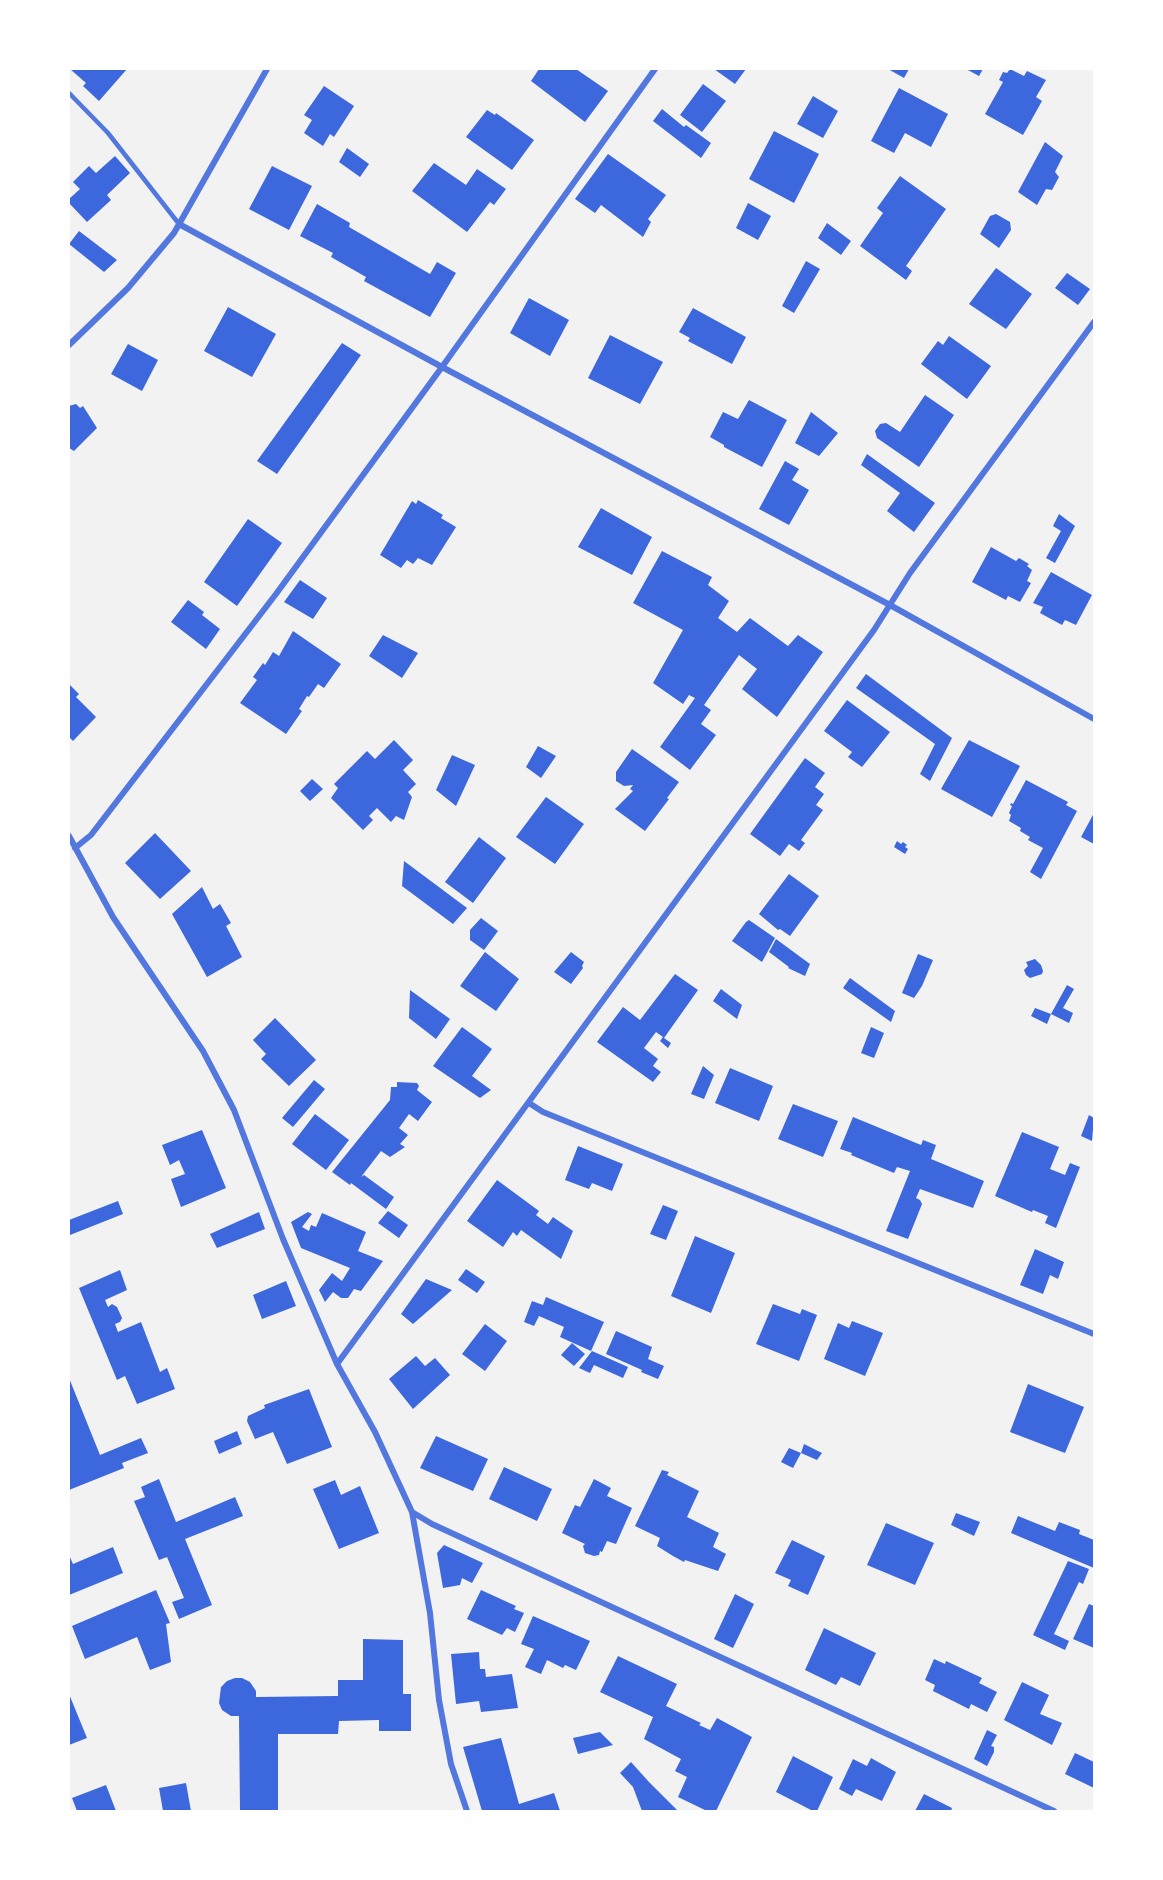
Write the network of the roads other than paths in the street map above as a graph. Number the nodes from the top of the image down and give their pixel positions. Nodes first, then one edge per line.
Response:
1 (267, 69) edge
2 (655, 69) edge
3 (69, 93) edge
4 (179, 225) junction
5 (1094, 322) edge
6 (69, 345) edge
7 (442, 367) junction
8 (890, 605) junction
9 (1094, 719) edge
10 (69, 836) edge
11 (75, 848) junction
12 (529, 1103) junction
13 (1094, 1334) edge
14 (337, 1364) junction
15 (412, 1512) junction
16 (467, 1811) edge
17 (1054, 1811) edge

1 - 4 street
2 - 7 street
3 - 4 lane
4 - 6 street
4 - 7 street
5 - 8 street
7 - 8 street
7 - 11 street
8 - 9 street
8 - 12 street
10 - 11 street
11 - 14 street
12 - 13 street
12 - 14 street
14 - 15 street
15 - 16 street
15 - 17 street

